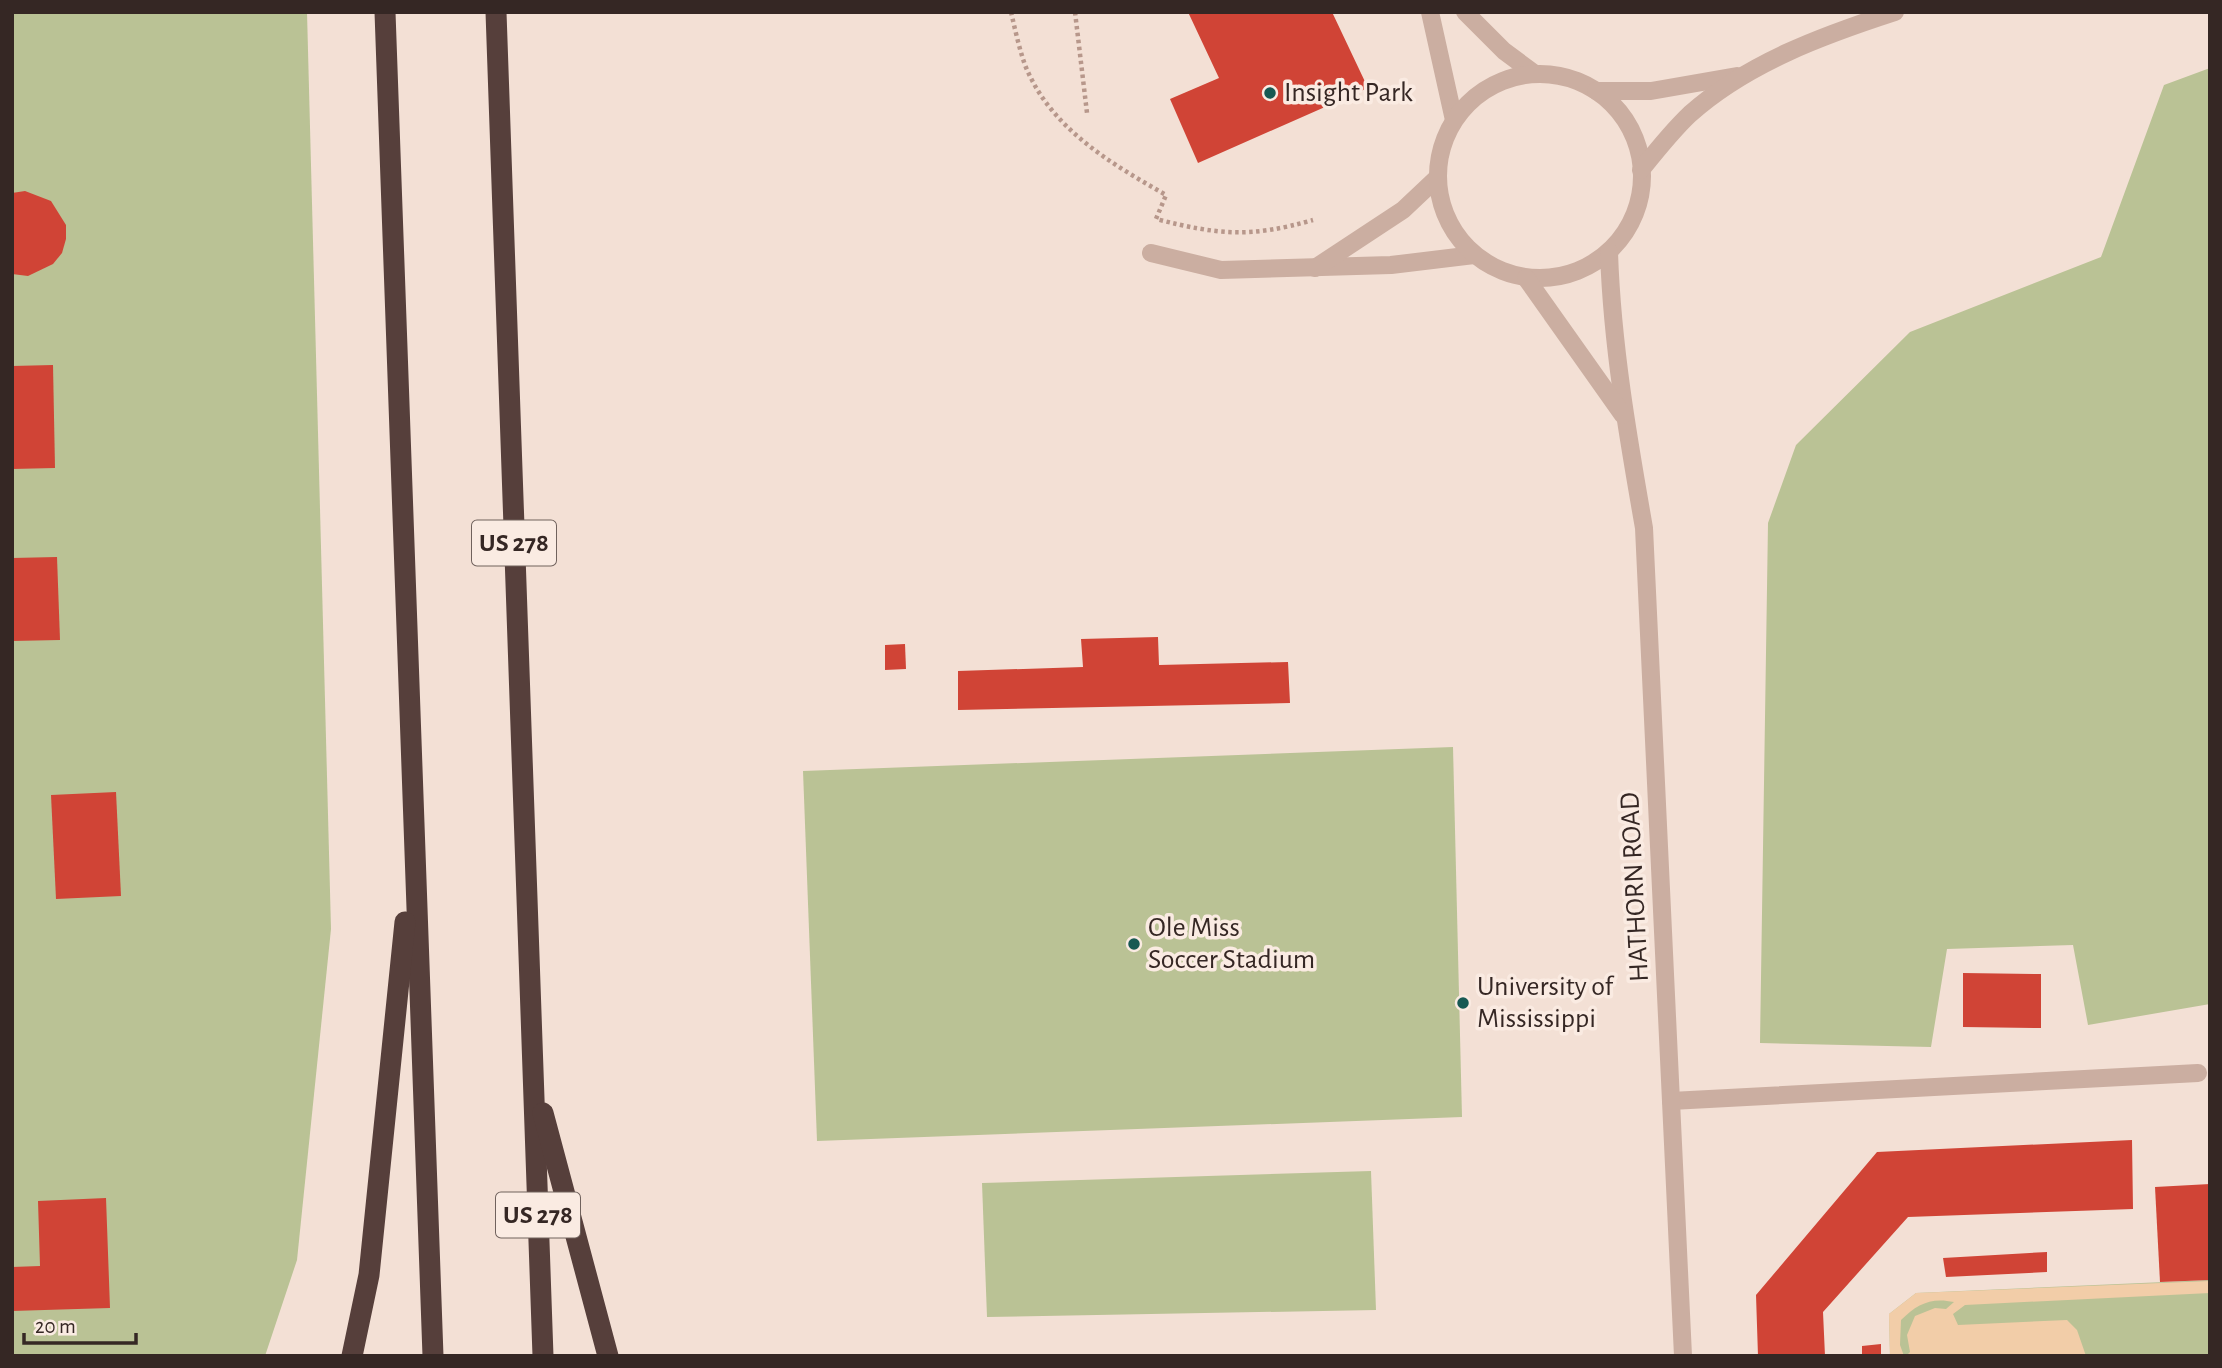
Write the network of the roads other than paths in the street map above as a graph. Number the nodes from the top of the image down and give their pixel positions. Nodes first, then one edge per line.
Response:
1 (385, 12) edge
2 (496, 12) edge
3 (1430, 12) edge
4 (1465, 12) edge
5 (1895, 12) edge
6 (1535, 74) junction
7 (1744, 75) junction
8 (1596, 91) junction
9 (1454, 120) junction
10 (1641, 170) junction
11 (1438, 177) junction
12 (1609, 252) junction
13 (1151, 253) dead end
14 (1474, 255) junction
15 (1312, 269) junction
16 (1526, 278) junction
17 (1625, 418) junction
18 (413, 832) junction
19 (2198, 1073) dead end
20 (533, 1074) junction
21 (1671, 1101) junction
22 (352, 1356) edge
23 (433, 1356) edge
24 (543, 1356) edge
25 (608, 1356) edge
26 (1684, 1356) edge

1 - 18 highway
2 - 20 highway, US 278
3 - 9 street
4 - 6 street
5 - 7 street
6 - 8 street
6 - 9 street
7 - 8 street
7 - 10 street
8 - 10 street
9 - 11 street
10 - 12 street
11 - 14 street
11 - 15 street
12 - 16 street
12 - 17 street, HATHORN ROAD
13 - 15 street
14 - 15 street
14 - 16 street
16 - 17 street, HATHORN ROAD
17 - 21 street, HATHORN ROAD
18 - 22 highway
18 - 23 highway
19 - 21 street
20 - 24 highway, US 278
20 - 25 highway
21 - 26 street, HATHORN ROAD

